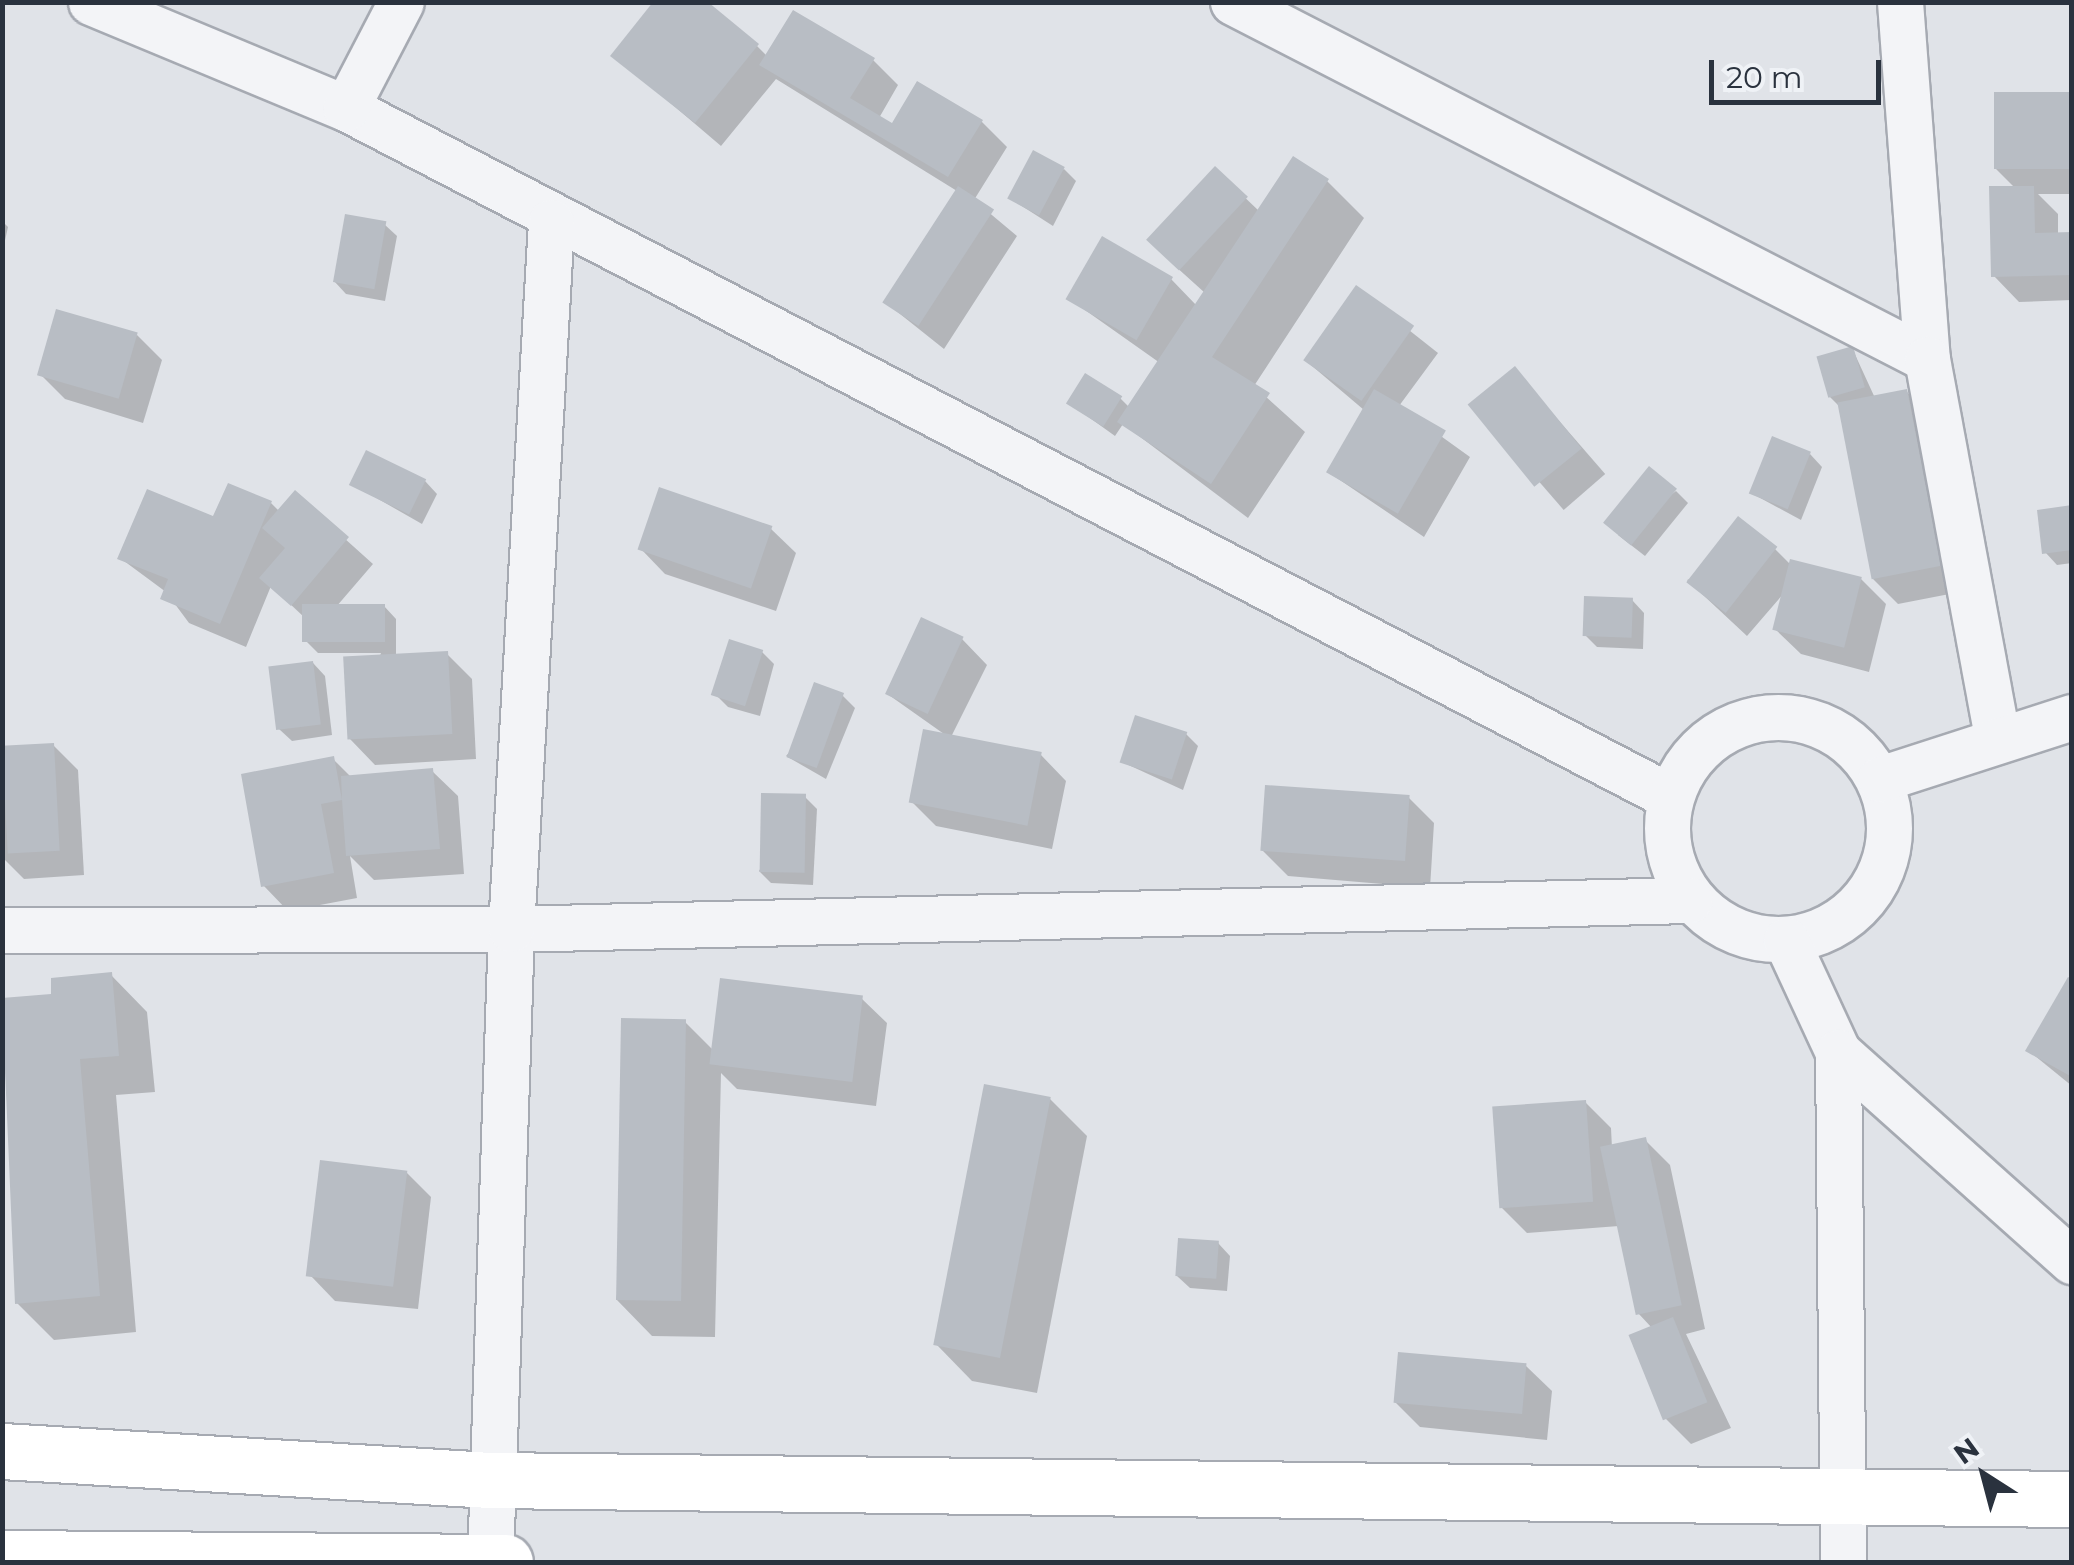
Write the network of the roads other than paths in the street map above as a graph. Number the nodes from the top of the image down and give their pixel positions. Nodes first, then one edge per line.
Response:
1 (91, 2) edge
2 (400, 2) edge
3 (1233, 2) edge
4 (1900, 2) edge
5 (346, 108) junction
6 (551, 222) junction
7 (1927, 360) junction
8 (2072, 718) edge
9 (1997, 736) junction
10 (1880, 780) junction
11 (1669, 796) junction
12 (1690, 900) junction
13 (511, 929) junction
14 (2, 930) edge
15 (1786, 940) junction
16 (1838, 1052) junction
17 (2072, 1261) edge
18 (2, 1451) edge
19 (491, 1480) junction
20 (1849, 1496) junction
21 (2072, 1499) edge
22 (2, 1558) edge
23 (490, 1562) edge
24 (505, 1562) edge
25 (1843, 1562) edge

1 - 5 street
2 - 5 street
3 - 7 street
4 - 7 street
5 - 6 street
6 - 11 street
6 - 13 street
7 - 9 street
8 - 9 street
9 - 10 street
10 - 11 street
10 - 15 street
11 - 12 street
12 - 13 street
12 - 15 street
13 - 14 street
13 - 19 street
15 - 16 street
16 - 17 street
16 - 20 street
18 - 19 street
19 - 20 street
19 - 23 street
20 - 21 street
20 - 25 street
22 - 23 street
23 - 24 street

